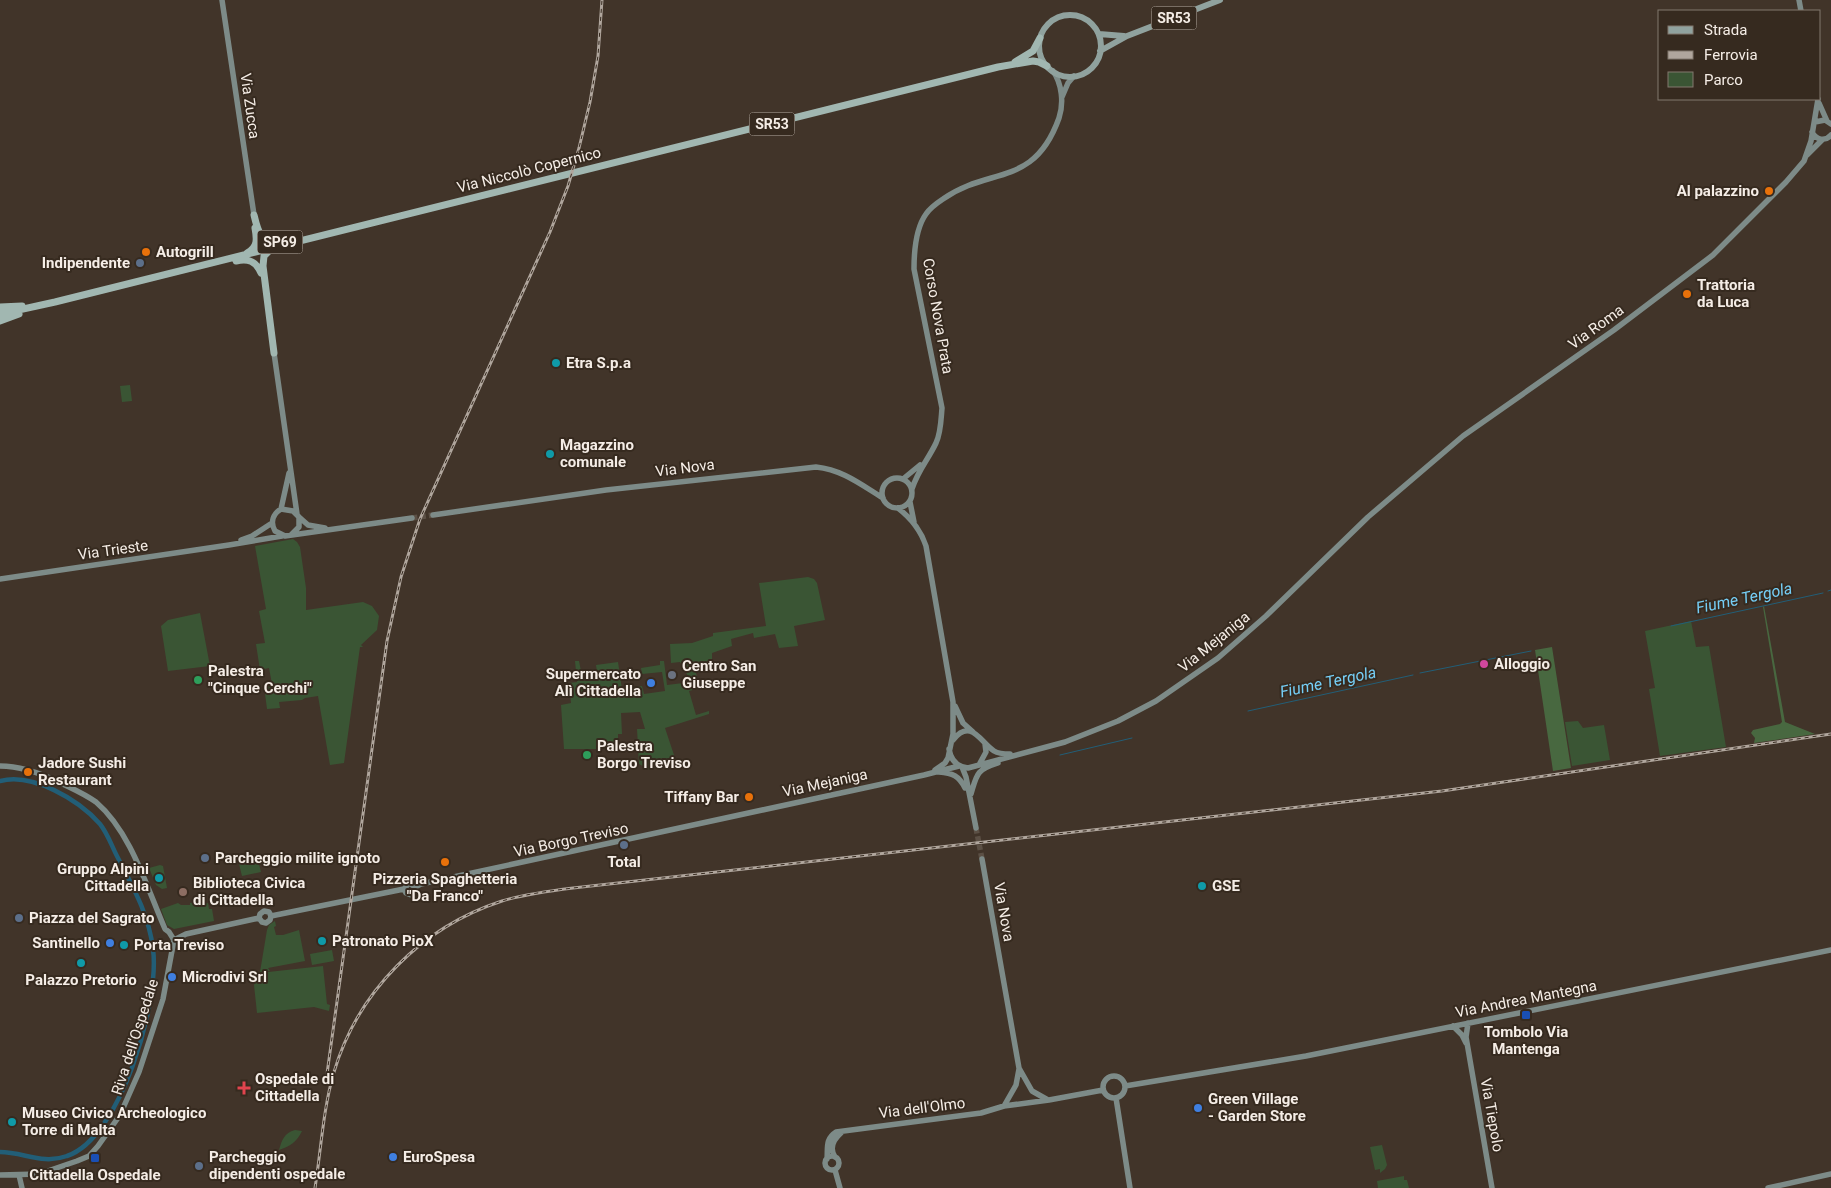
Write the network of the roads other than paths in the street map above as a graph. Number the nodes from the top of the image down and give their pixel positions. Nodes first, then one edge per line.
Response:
1 (222, 0) edge
2 (1220, 0) edge
3 (1099, 34) junction
4 (1127, 36) junction
5 (1040, 38) junction
6 (1100, 51) junction
7 (998, 67) junction
8 (1050, 68) junction
9 (1074, 76) junction
10 (1062, 97) junction
11 (1818, 100) edge
12 (1815, 122) junction
13 (1830, 122) edge
14 (1812, 132) junction
15 (1831, 135) edge
16 (1822, 140) junction
17 (1807, 155) junction
18 (254, 215) junction
19 (322, 235) junction
20 (274, 248) junction
21 (243, 255) junction
22 (198, 266) junction
23 (263, 280) junction
24 (55, 302) junction
25 (0, 307) edge
26 (0, 314) edge
27 (0, 321) edge
28 (274, 353) joint
29 (924, 462) junction
30 (290, 466) junction
31 (903, 479) junction
32 (884, 485) junction
33 (868, 489) junction
34 (912, 489) junction
35 (883, 498) junction
36 (910, 502) junction
37 (1385, 502) joint
38 (898, 508) junction
39 (281, 509) junction
40 (433, 515) tunnel mouth
41 (298, 516) junction
42 (412, 518) tunnel mouth
43 (272, 523) junction
44 (916, 526) junction
45 (345, 528) junction
46 (291, 535) junction
47 (282, 536) junction
48 (229, 546) junction
49 (0, 579) edge
50 (953, 702) junction
51 (973, 732) junction
52 (952, 741) junction
53 (985, 743) junction
54 (949, 750) junction
55 (1027, 753) junction
56 (1016, 756) junction
57 (0, 766) edge
58 (977, 766) junction
59 (960, 767) junction
60 (937, 772) junction
61 (924, 775) junction
62 (970, 794) junction
63 (731, 817) joint
64 (976, 828) tunnel mouth
65 (982, 859) tunnel mouth
66 (169, 932) junction
67 (185, 934) junction
68 (174, 940) junction
69 (1831, 950) edge
70 (1453, 1026) junction
71 (1465, 1026) junction
72 (1462, 1035) junction
73 (1468, 1047) junction
74 (1019, 1068) junction
75 (1016, 1085) junction
76 (1125, 1086) junction
77 (1031, 1089) junction
78 (1103, 1090) junction
79 (1013, 1092) junction
80 (1116, 1098) junction
81 (1050, 1100) junction
82 (1030, 1102) junction
83 (1021, 1103) junction
84 (1004, 1106) junction
85 (832, 1139) junction
86 (836, 1157) junction
87 (827, 1159) junction
88 (835, 1170) junction
89 (1831, 1174) edge
90 (0, 1175) edge
91 (19, 1175) junction
92 (22, 1188) edge
93 (840, 1188) edge
94 (1130, 1188) edge
95 (1492, 1188) edge
96 (1768, 1188) edge

1 - 18 main road, Via Zucca / SP69
2 - 4 main road, SR53
3 - 4 main road, SR53
3 - 5 main road, SR53
3 - 6 main road
4 - 6 main road, SR53
5 - 7 highway, Via Niccolò Copernico / SR53
5 - 8 main road
6 - 9 main road, SR53
7 - 8 highway, Via Niccolò Copernico / SR53
7 - 19 highway, Via Niccolò Copernico / SR53
8 - 9 main road, SR53
8 - 10 main road
9 - 10 main road
10 - 29 main road, Corso Nova Prata
11 - 12 main road, Via Roma
11 - 13 main road
12 - 13 main road
12 - 14 main road, Via Roma
14 - 16 main road
14 - 17 main road, Via Roma
15 - 16 main road, Via Roma
16 - 17 main road, Via Roma
17 - 37 main road, Via Roma
18 - 19 highway, SP69
18 - 21 highway, SP69
19 - 20 highway, Via Niccolò Copernico / SR53
20 - 21 highway, Via Niccolò Copernico / SR53
20 - 23 highway, SP69
21 - 22 highway, Via Niccolò Copernico / SR53
22 - 23 highway, SP69
22 - 24 highway, Via Niccolò Copernico / SR53
23 - 28 highway, SP69
24 - 25 highway
24 - 26 highway, SR53
24 - 27 highway
28 - 30 main road, SP69
29 - 31 main road, Corso Nova Prata
29 - 34 main road, Corso Nova Prata
30 - 39 main road, SP69
30 - 41 main road, SP69
31 - 32 main road
31 - 34 main road
32 - 33 main road
32 - 35 main road
33 - 35 main road, Via Nova
33 - 40 main road, Via Nova
34 - 36 main road, Via Nova
35 - 38 main road, Via Nova
36 - 38 main road
36 - 44 main road, Via Nova
37 - 55 main road, Via Mejaniga
38 - 44 main road, Via Nova
39 - 41 main road
39 - 43 main road, SP69
41 - 45 main road
41 - 46 main road
42 - 45 main road
43 - 47 main road
43 - 48 main road, Via Trieste / SP69
44 - 50 main road, Via Nova
45 - 46 main road
46 - 47 main road, SP69
47 - 48 main road, Via Trieste / SP69
48 - 49 main road, Via Trieste / SP69
50 - 51 main road, Via Nova
50 - 52 main road, Via Nova
51 - 52 main road
51 - 53 main road, Via Mejaniga
52 - 54 main road, Via Mejaniga
53 - 55 main road, Via Mejaniga
53 - 58 main road
54 - 59 main road
54 - 61 main road, Via Mejaniga
55 - 56 main road, Via Mejaniga
56 - 58 main road, Via Mejaniga
56 - 62 main road, Via Mejaniga
57 - 66 main road
58 - 59 main road, Via Mejaniga
58 - 62 main road
59 - 60 main road, Via Mejaniga
59 - 62 main road
60 - 61 main road, Via Mejaniga
60 - 62 main road, Via Mejaniga
61 - 63 main road, Via Mejaniga
62 - 64 main road
63 - 67 main road, Via Borgo Treviso
65 - 74 main road, Via Nova
66 - 67 main road, Via Borgo Treviso
66 - 68 main road
67 - 68 main road, Via Borgo Treviso
68 - 91 main road, Riva dell'Ospedale
69 - 71 main road, Via Andrea Mantegna
70 - 71 main road, Via Andrea Mantegna
70 - 72 main road, Via Tiepolo
70 - 76 main road, Via Andrea Mantegna
71 - 72 main road, Via Tiepolo
71 - 73 main road, Via Tiepolo
72 - 73 main road, Via Tiepolo
73 - 95 main road, Via Tiepolo
74 - 75 main road
74 - 77 main road
75 - 77 main road
75 - 79 main road
76 - 78 main road
76 - 80 main road
77 - 81 main road
77 - 82 main road
78 - 80 main road
78 - 81 main road, Via dell'Olmo
79 - 83 main road
79 - 84 main road
80 - 94 main road
81 - 82 main road, Via dell'Olmo
82 - 83 main road, Via dell'Olmo
83 - 84 main road, Via dell'Olmo
84 - 85 main road, Via dell'Olmo
85 - 86 main road
85 - 87 main road
86 - 87 main road
86 - 88 main road
87 - 88 main road
88 - 93 main road
89 - 96 main road
90 - 91 main road, Riva dell'Ospedale
91 - 92 main road

